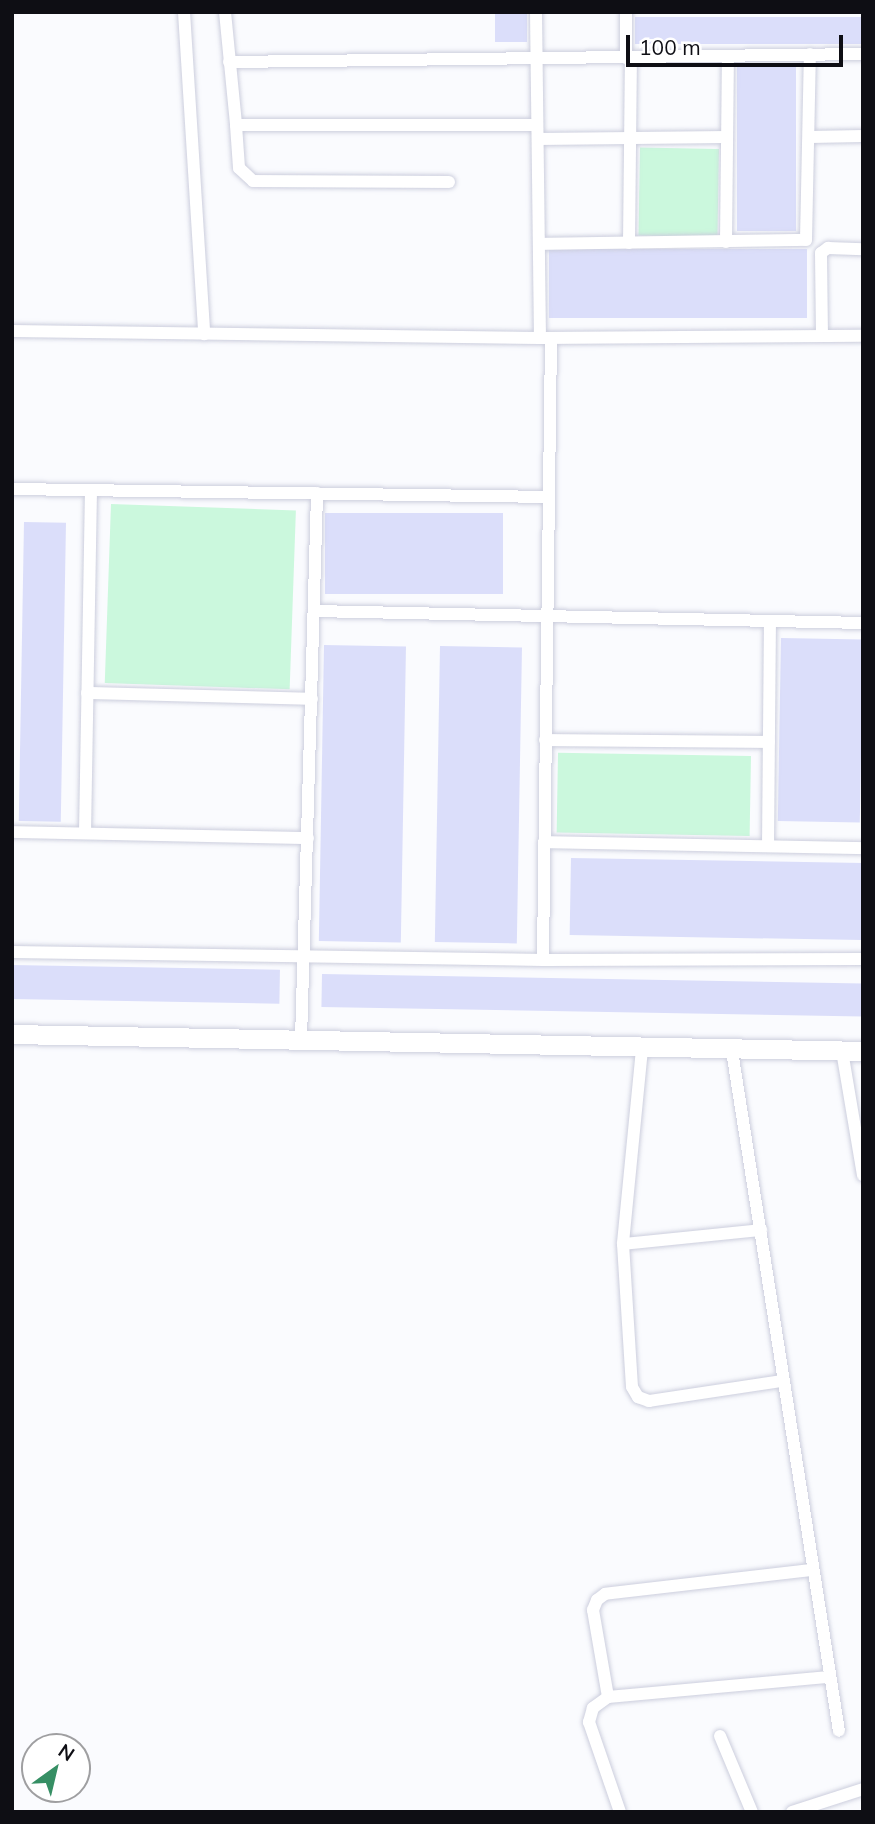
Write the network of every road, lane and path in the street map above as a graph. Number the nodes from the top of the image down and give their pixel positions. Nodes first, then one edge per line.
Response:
1 (184, 12) edge
2 (225, 12) edge
3 (536, 12) edge
4 (626, 12) edge
5 (810, 54) junction
6 (863, 54) edge
7 (728, 56) junction
8 (628, 57) junction
9 (537, 59) junction
10 (229, 62) junction
11 (236, 125) junction
12 (538, 132) junction
13 (863, 136) edge
14 (727, 137) junction
15 (810, 137) junction
16 (630, 138) junction
17 (449, 183) dead end
18 (726, 242) junction
19 (629, 243) junction
20 (539, 244) junction
21 (863, 249) edge
22 (12, 331) edge
23 (204, 334) junction
24 (822, 336) junction
25 (863, 336) edge
26 (545, 338) junction
27 (12, 489) edge
28 (91, 490) junction
29 (317, 493) junction
30 (548, 497) junction
31 (314, 611) junction
32 (547, 617) junction
33 (770, 621) junction
34 (863, 623) edge
35 (87, 693) junction
36 (312, 699) junction
37 (545, 740) junction
38 (769, 742) junction
39 (12, 832) edge
40 (85, 833) junction
41 (308, 838) junction
42 (544, 842) junction
43 (768, 846) junction
44 (863, 848) edge
45 (12, 952) edge
46 (305, 956) junction
47 (863, 959) edge
48 (542, 960) junction
49 (12, 1034) edge
50 (302, 1040) junction
51 (642, 1049) junction
52 (732, 1051) junction
53 (842, 1051) junction
54 (863, 1051) edge
55 (862, 1169) edge
56 (761, 1230) junction
57 (623, 1244) junction
58 (781, 1381) junction
59 (811, 1570) junction
60 (829, 1677) junction
61 (608, 1697) junction
62 (839, 1731) dead end
63 (720, 1736) dead end
64 (863, 1789) edge
65 (620, 1812) edge
66 (752, 1812) edge
67 (792, 1812) edge

1 - 23 street
2 - 10 street
3 - 9 street
4 - 8 street
5 - 6 street
5 - 7 street
5 - 15 street
7 - 8 street
7 - 14 street
8 - 9 street
8 - 16 street
9 - 10 street
9 - 12 street
10 - 11 street
11 - 12 street
11 - 17 street
12 - 16 street
12 - 20 street
13 - 15 street
14 - 16 street
14 - 18 street
15 - 18 street
16 - 19 street
18 - 19 street
19 - 20 street
20 - 26 street
21 - 24 street
22 - 23 street
23 - 26 street
24 - 25 street
24 - 26 street
26 - 30 street
27 - 28 street
28 - 29 street
28 - 35 street
29 - 30 street
29 - 31 street
30 - 32 street
31 - 32 street
31 - 36 street
32 - 33 street
32 - 37 street
33 - 34 street
33 - 38 street
35 - 36 street
35 - 40 street
36 - 41 street
37 - 38 street
37 - 42 street
38 - 43 street
39 - 40 street
40 - 41 street
41 - 46 street
42 - 43 street
42 - 48 street
43 - 44 street
45 - 46 street
46 - 48 street
46 - 50 street
47 - 48 street
49 - 50 street
50 - 51 street
51 - 52 street
51 - 57 street
52 - 53 street
52 - 56 street
53 - 54 street
53 - 55 street
56 - 57 street
56 - 58 street
57 - 58 street
58 - 59 street
59 - 60 street
59 - 61 street
60 - 61 street
60 - 62 street
61 - 65 street
63 - 66 street
64 - 67 street

